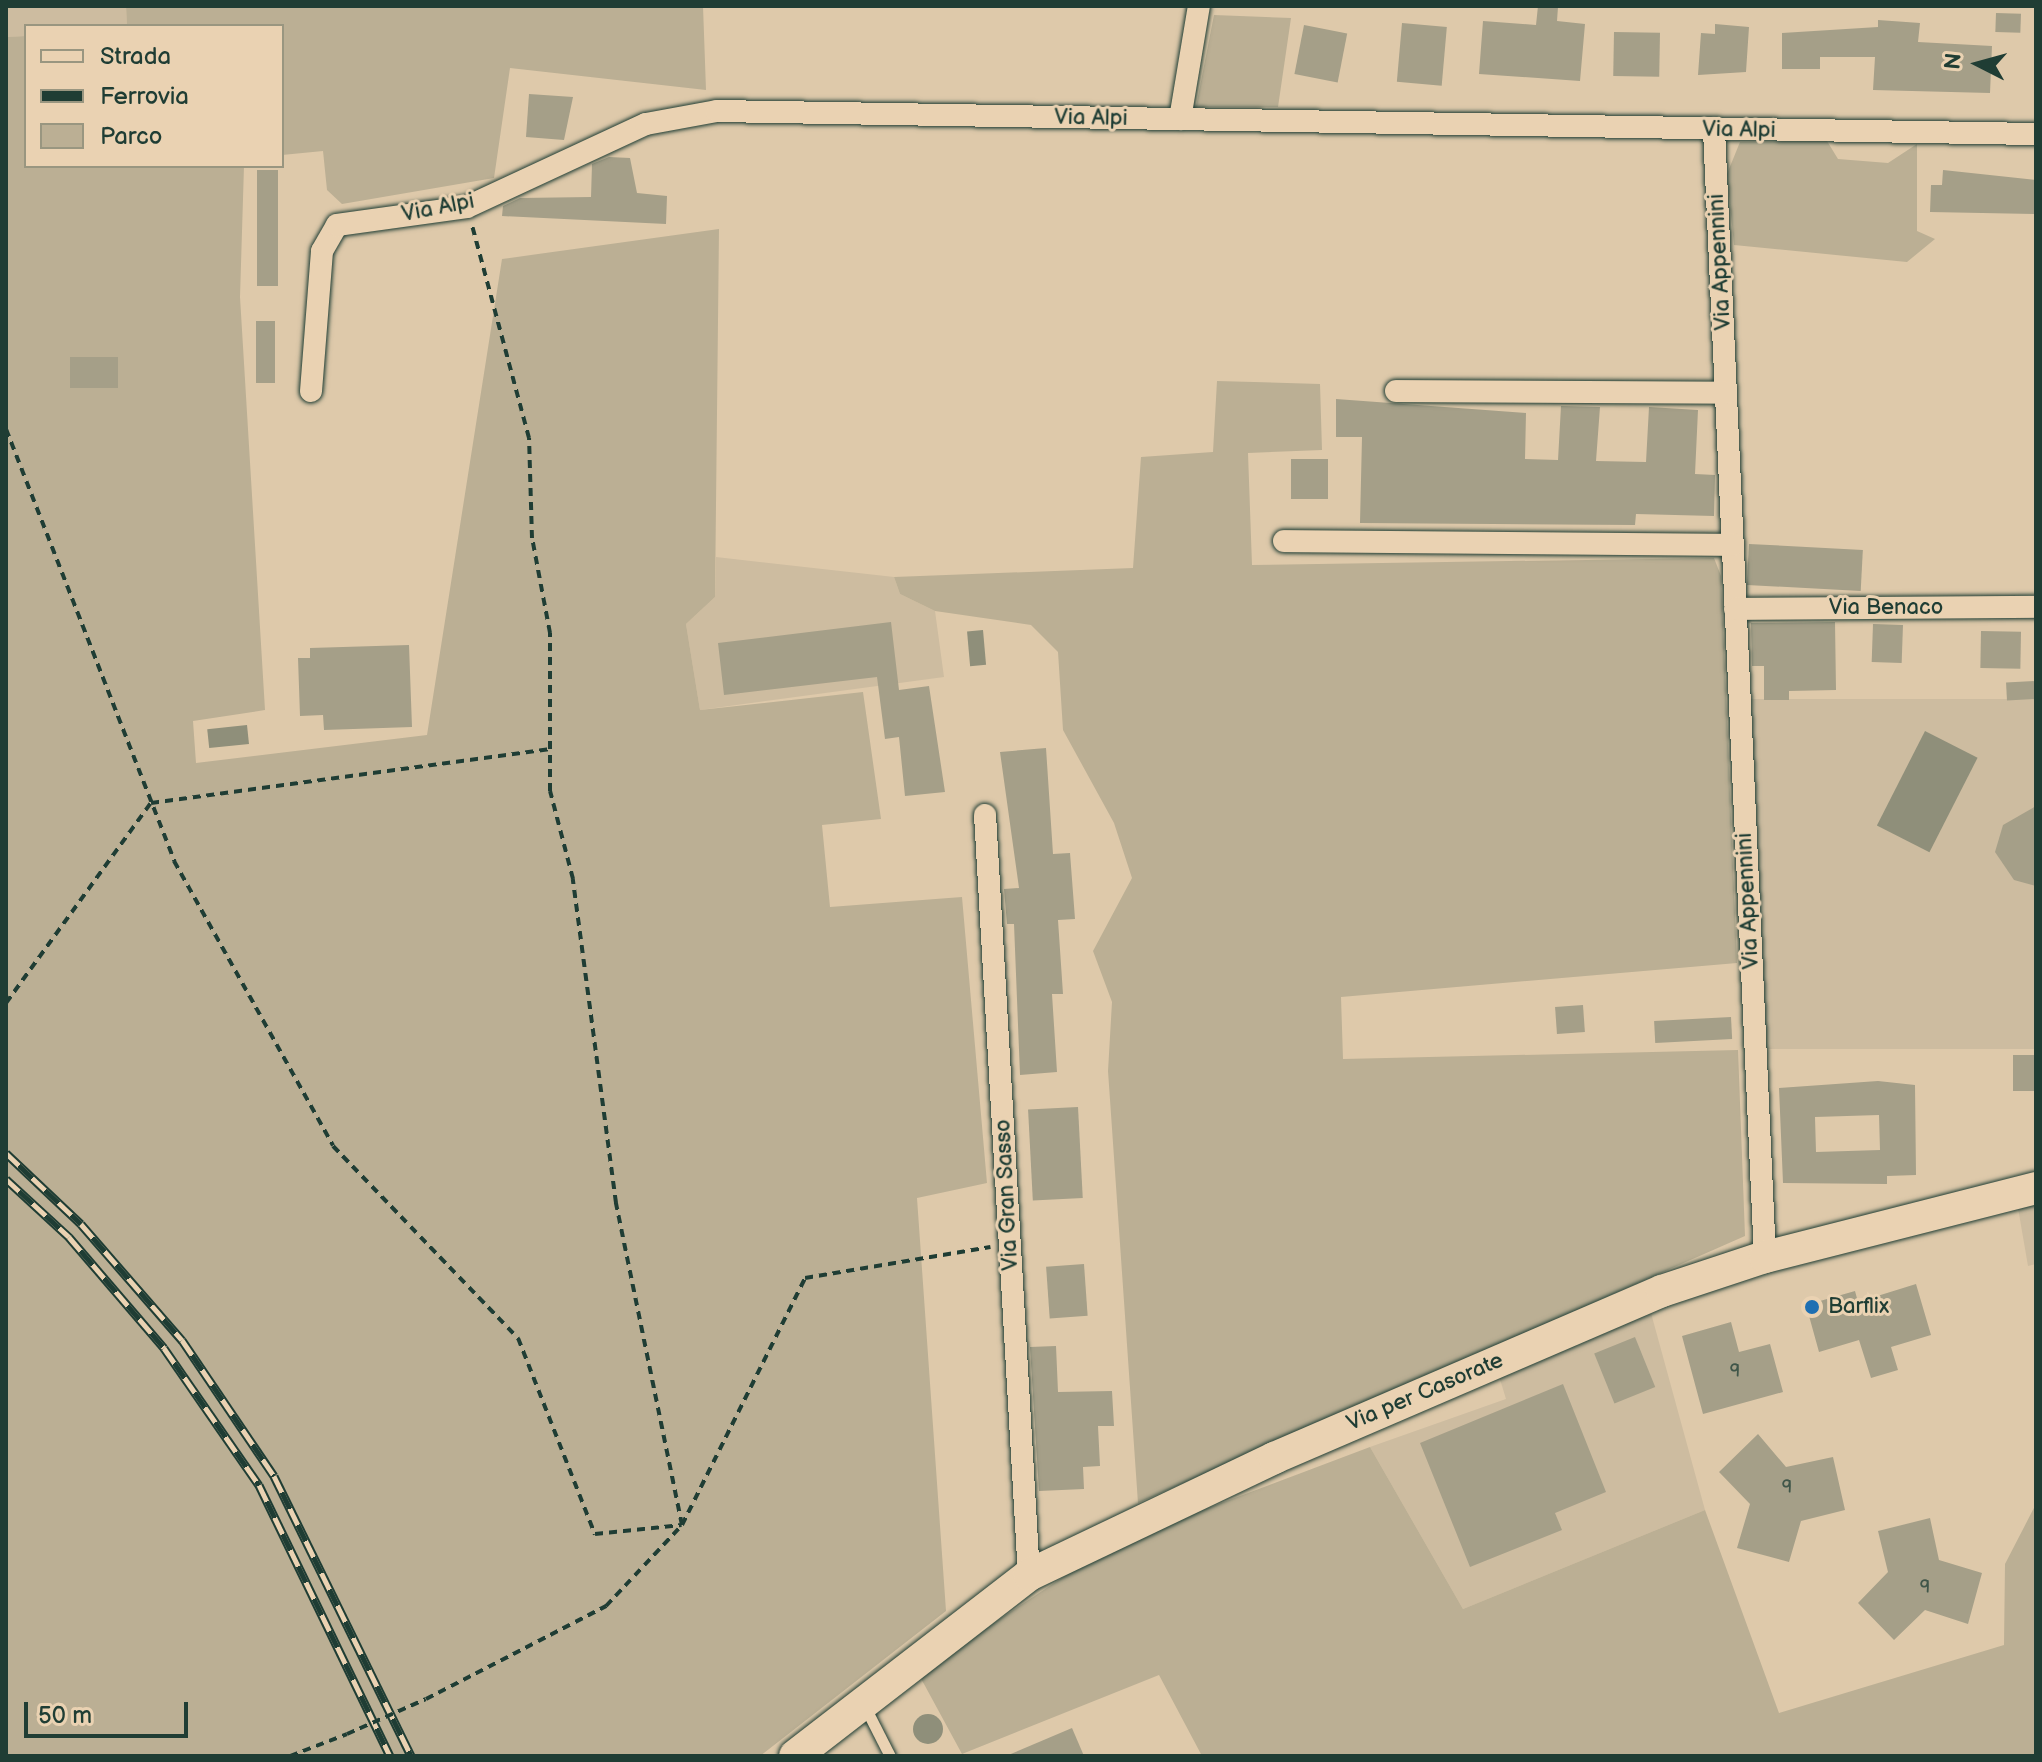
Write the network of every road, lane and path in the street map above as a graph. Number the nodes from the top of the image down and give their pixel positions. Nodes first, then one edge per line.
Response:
1 (1199, 6) edge
2 (1180, 119) junction
3 (1714, 130) junction
4 (2036, 134) edge
5 (467, 207) junction
6 (311, 391) dead end
7 (1396, 391) dead end
8 (1726, 393) junction
9 (6, 429) edge
10 (1284, 541) dead end
11 (1733, 545) junction
12 (2036, 607) edge
13 (1735, 609) junction
14 (550, 749) junction
15 (151, 803) junction
16 (985, 815) dead end
17 (6, 1003) edge
18 (2036, 1188) edge
19 (1009, 1243) junction
20 (1765, 1257) junction
21 (682, 1525) junction
22 (1029, 1575) junction
23 (863, 1703) junction
24 (290, 1756) edge
25 (795, 1756) edge
26 (890, 1756) edge

1 - 2 street
2 - 3 street, Via Alpi
2 - 5 street, Via Alpi
3 - 4 street, Via Alpi
3 - 8 street, Via Appennini
5 - 6 street, Via Alpi
5 - 14 path
7 - 8 street
8 - 11 street, Via Appennini
9 - 15 path
10 - 11 street
11 - 13 street, Via Appennini
12 - 13 street, Via Benaco
13 - 20 street, Via Appennini
14 - 15 path
14 - 21 path
15 - 17 path
15 - 21 path
16 - 19 street, Via Gran Sasso
18 - 20 street, Via per Casorate
19 - 21 path
19 - 22 street, Via Gran Sasso
20 - 22 street, Via per Casorate
21 - 24 path, bridge
22 - 23 street, Via per Casorate
23 - 25 street, Via per Casorate
23 - 26 lane

